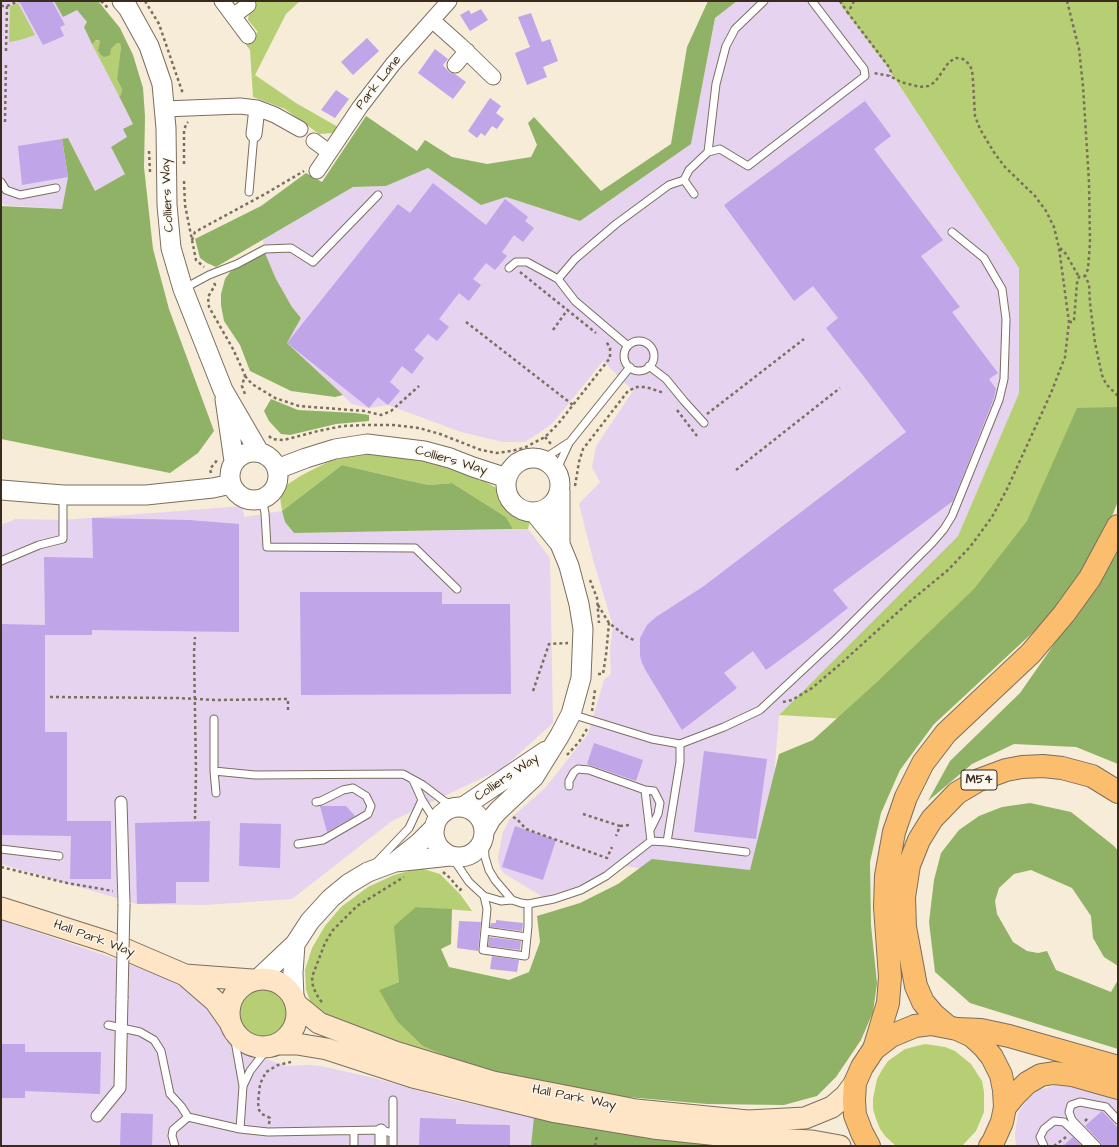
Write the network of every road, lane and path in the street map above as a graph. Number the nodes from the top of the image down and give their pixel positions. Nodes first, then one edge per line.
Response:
1 (19, 1) edge
2 (122, 1) edge
3 (222, 1) edge
4 (449, 1) edge
5 (764, 1) edge
6 (812, 1) edge
7 (840, 1) edge
8 (854, 1) edge
9 (1067, 1) edge
10 (248, 5) dead end
11 (1, 6) edge
12 (7, 6) junction
13 (848, 13) junction
14 (233, 16) junction
15 (432, 20) junction
16 (248, 36) dead end
17 (467, 51) junction
18 (6, 52) dead end
19 (6, 63) dead end
20 (455, 65) dead end
21 (864, 73) junction
22 (890, 76) junction
23 (493, 78) dead end
24 (189, 107) junction
25 (257, 108) junction
26 (164, 109) junction
27 (5, 122) dead end
28 (300, 129) dead end
29 (254, 134) joint
30 (314, 141) dead end
31 (329, 152) junction
32 (708, 152) junction
33 (184, 169) dead end
34 (317, 171) dead end
35 (184, 176) dead end
36 (684, 180) junction
37 (1, 182) edge
38 (56, 188) dead end
39 (249, 192) dead end
40 (694, 194) dead end
41 (378, 195) dead end
42 (952, 232) dead end
43 (1059, 248) junction
44 (510, 267) joint
45 (210, 275) junction
46 (1086, 276) junction
47 (1079, 277) junction
48 (558, 279) junction
49 (183, 289) junction
50 (576, 300) junction
51 (567, 310) junction
52 (466, 322) dead end
53 (1069, 322) junction
54 (553, 330) dead end
55 (600, 336) dead end
56 (804, 340) dead end
57 (605, 341) dead end
58 (628, 346) junction
59 (649, 366) junction
60 (630, 367) junction
61 (245, 375) junction
62 (419, 386) dead end
63 (840, 388) dead end
64 (223, 390) junction
65 (1118, 396) edge
66 (246, 398) dead end
67 (668, 398) dead end
68 (573, 405) junction
69 (673, 405) dead end
70 (704, 419) joint
71 (264, 433) dead end
72 (697, 436) dead end
73 (569, 443) junction
74 (259, 452) junction
75 (227, 459) junction
76 (549, 465) junction
77 (278, 469) junction
78 (736, 470) dead end
79 (507, 478) junction
80 (222, 486) junction
81 (567, 489) junction
82 (1, 490) edge
83 (63, 495) junction
84 (262, 499) junction
85 (534, 512) junction
86 (1118, 526) edge
87 (560, 544) junction
88 (1, 561) edge
89 (589, 577) dead end
90 (457, 590) dead end
91 (598, 605) junction
92 (609, 623) junction
93 (599, 625) dead end
94 (195, 637) dead end
95 (636, 640) dead end
96 (582, 647) junction
97 (598, 667) dead end
98 (598, 674) junction
99 (596, 681) dead end
100 (595, 689) dead end
101 (533, 692) dead end
102 (50, 697) dead end
103 (196, 699) junction
104 (760, 710) junction
105 (288, 712) dead end
106 (571, 714) junction
107 (214, 719) dead end
108 (590, 720) junction
109 (680, 744) junction
110 (558, 753) junction
111 (214, 772) junction
112 (414, 780) junction
113 (569, 786) dead end
114 (645, 790) junction
115 (216, 792) dead end
116 (1118, 792) edge
117 (422, 800) junction
118 (121, 802) dead end
119 (316, 802) dead end
120 (460, 807) junction
121 (583, 814) dead end
122 (510, 815) dead end
123 (195, 819) dead end
124 (435, 825) junction
125 (630, 825) dead end
126 (620, 826) junction
127 (650, 830) junction
128 (484, 835) junction
129 (616, 836) dead end
130 (651, 841) junction
131 (667, 842) junction
132 (298, 844) dead end
133 (612, 848) dead end
134 (1, 849) edge
135 (746, 852) dead end
136 (59, 856) dead end
137 (451, 856) junction
138 (395, 862) junction
139 (1, 867) edge
140 (438, 871) dead end
141 (368, 872) junction
142 (409, 874) dead end
143 (469, 882) junction
144 (123, 892) junction
145 (484, 896) junction
146 (512, 900) junction
147 (528, 904) junction
148 (1, 908) edge
149 (485, 931) junction
150 (527, 937) junction
151 (295, 944) junction
152 (185, 975) junction
153 (255, 979) junction
154 (296, 1002) junction
155 (324, 1004) dead end
156 (108, 1025) dead end
157 (231, 1026) junction
158 (952, 1027) junction
159 (121, 1028) junction
160 (275, 1045) junction
161 (874, 1049) junction
162 (363, 1051) junction
163 (295, 1062) dead end
164 (1118, 1068) edge
165 (855, 1084) junction
166 (243, 1086) junction
167 (1118, 1088) edge
168 (393, 1100) dead end
169 (1004, 1114) junction
170 (97, 1116) dead end
171 (188, 1117) junction
172 (1118, 1120) edge
173 (240, 1129) junction
174 (381, 1130) junction
175 (354, 1131) junction
176 (268, 1132) junction
177 (392, 1132) junction
178 (175, 1146) edge
179 (354, 1146) edge
180 (381, 1146) edge
181 (393, 1146) edge
182 (840, 1146) edge
183 (869, 1146) edge
184 (990, 1146) edge
185 (1007, 1146) edge
186 (1044, 1146) edge
187 (1089, 1146) edge
188 (1097, 1146) edge

1 - 12 path
2 - 26 street, Colliers Way
3 - 14 street
4 - 15 street, Park Lane
5 - 32 lane
6 - 21 lane
7 - 13 path
8 - 13 path
9 - 46 path
10 - 14 street
11 - 12 path
12 - 18 path
13 - 22 path
14 - 16 street
15 - 17 street
15 - 31 street, Park Lane
17 - 20 street
17 - 23 street
19 - 27 path
21 - 22 path
21 - 32 lane
22 - 43 path
24 - 25 street
24 - 26 street
24 - 33 path
25 - 28 street
25 - 29 street
26 - 49 street, Colliers Way
29 - 39 lane
30 - 31 street
31 - 34 street, Park Lane
32 - 36 lane
35 - 45 path
36 - 40 lane
36 - 48 lane
37 - 38 lane
41 - 45 lane
42 - 104 lane
43 - 47 path
43 - 53 path
44 - 48 lane
44 - 51 path
45 - 49 lane
45 - 61 path
46 - 47 path
46 - 65 path
47 - 53 path
48 - 50 lane
49 - 64 street, Colliers Way
50 - 51 path
50 - 58 lane
51 - 54 path
51 - 55 path
52 - 68 path
53 - 104 path
56 - 70 path
57 - 68 path
58 - 59 lane
58 - 60 lane
59 - 60 lane
59 - 70 lane
60 - 73 lane
61 - 62 path
61 - 66 path
63 - 78 path
64 - 74 street, Colliers Way
64 - 75 street, Colliers Way
67 - 81 path
68 - 71 path
69 - 72 path
73 - 76 lane
73 - 76 lane
74 - 75 street
74 - 77 street, Colliers Way
75 - 80 street, Colliers Way
75 - 80 path
76 - 79 street
76 - 81 street, Colliers Way
77 - 79 street, Colliers Way
77 - 84 street
79 - 85 street
80 - 83 street
80 - 84 street
81 - 85 street
81 - 87 street, Colliers Way
82 - 83 street
83 - 88 lane
84 - 90 lane
85 - 87 street, Colliers Way
86 - 161 main road
87 - 96 street, Colliers Way
89 - 91 path
91 - 92 path
91 - 93 path
92 - 95 path
92 - 98 path
94 - 103 path
96 - 101 path
96 - 106 street, Colliers Way
97 - 98 path
98 - 99 path
100 - 108 path
102 - 103 path
103 - 105 path
103 - 123 path
104 - 109 lane
106 - 108 lane
106 - 110 street, Colliers Way
107 - 111 lane
108 - 109 lane
108 - 110 path
109 - 131 lane
110 - 120 street, Colliers Way
110 - 128 street, Colliers Way
111 - 112 lane
111 - 115 lane
112 - 117 lane
112 - 120 lane
113 - 114 lane
114 - 127 lane
114 - 127 lane
116 - 158 main road, M54
117 - 124 lane
117 - 141 lane
118 - 144 street
119 - 132 lane
120 - 124 street, Colliers Way
120 - 128 street, Colliers Way
121 - 126 path
122 - 133 path
124 - 137 street
124 - 138 street, Colliers Way
125 - 126 path
126 - 129 path
127 - 130 lane
128 - 137 street, Colliers Way
128 - 146 lane
130 - 131 lane
130 - 147 lane
131 - 135 lane
134 - 136 lane
137 - 138 street, Colliers Way
137 - 143 lane
138 - 141 street, Colliers Way
139 - 144 path
140 - 143 path
141 - 151 street, Colliers Way
142 - 155 path
143 - 145 lane
144 - 159 street, bridge
145 - 146 lane
145 - 149 lane
146 - 147 lane
147 - 150 lane
148 - 152 main road, Hall Park Way
149 - 150 lane
149 - 150 lane
151 - 153 street, Colliers Way
151 - 154 street, Colliers Way
152 - 153 main road, Hall Park Way
152 - 157 main road, Hall Park Way
153 - 154 main road
153 - 157 main road
154 - 160 main road
154 - 162 main road, Hall Park Way
156 - 159 lane
157 - 160 main road
157 - 166 lane
158 - 161 main road
158 - 164 main road
158 - 169 main road
159 - 170 street
159 - 171 lane
160 - 162 main road, Hall Park Way
160 - 166 lane
161 - 165 main road
162 - 165 main road, Hall Park Way
162 - 182 main road, Hall Park Way
163 - 176 path
165 - 183 main road
166 - 173 lane
167 - 169 main road
168 - 177 lane
169 - 184 main road
169 - 185 main road
171 - 173 lane
171 - 178 lane
172 - 188 lane
173 - 176 lane
174 - 175 lane
174 - 177 lane
174 - 180 street
175 - 176 lane
175 - 179 lane
177 - 181 lane
186 - 187 lane

